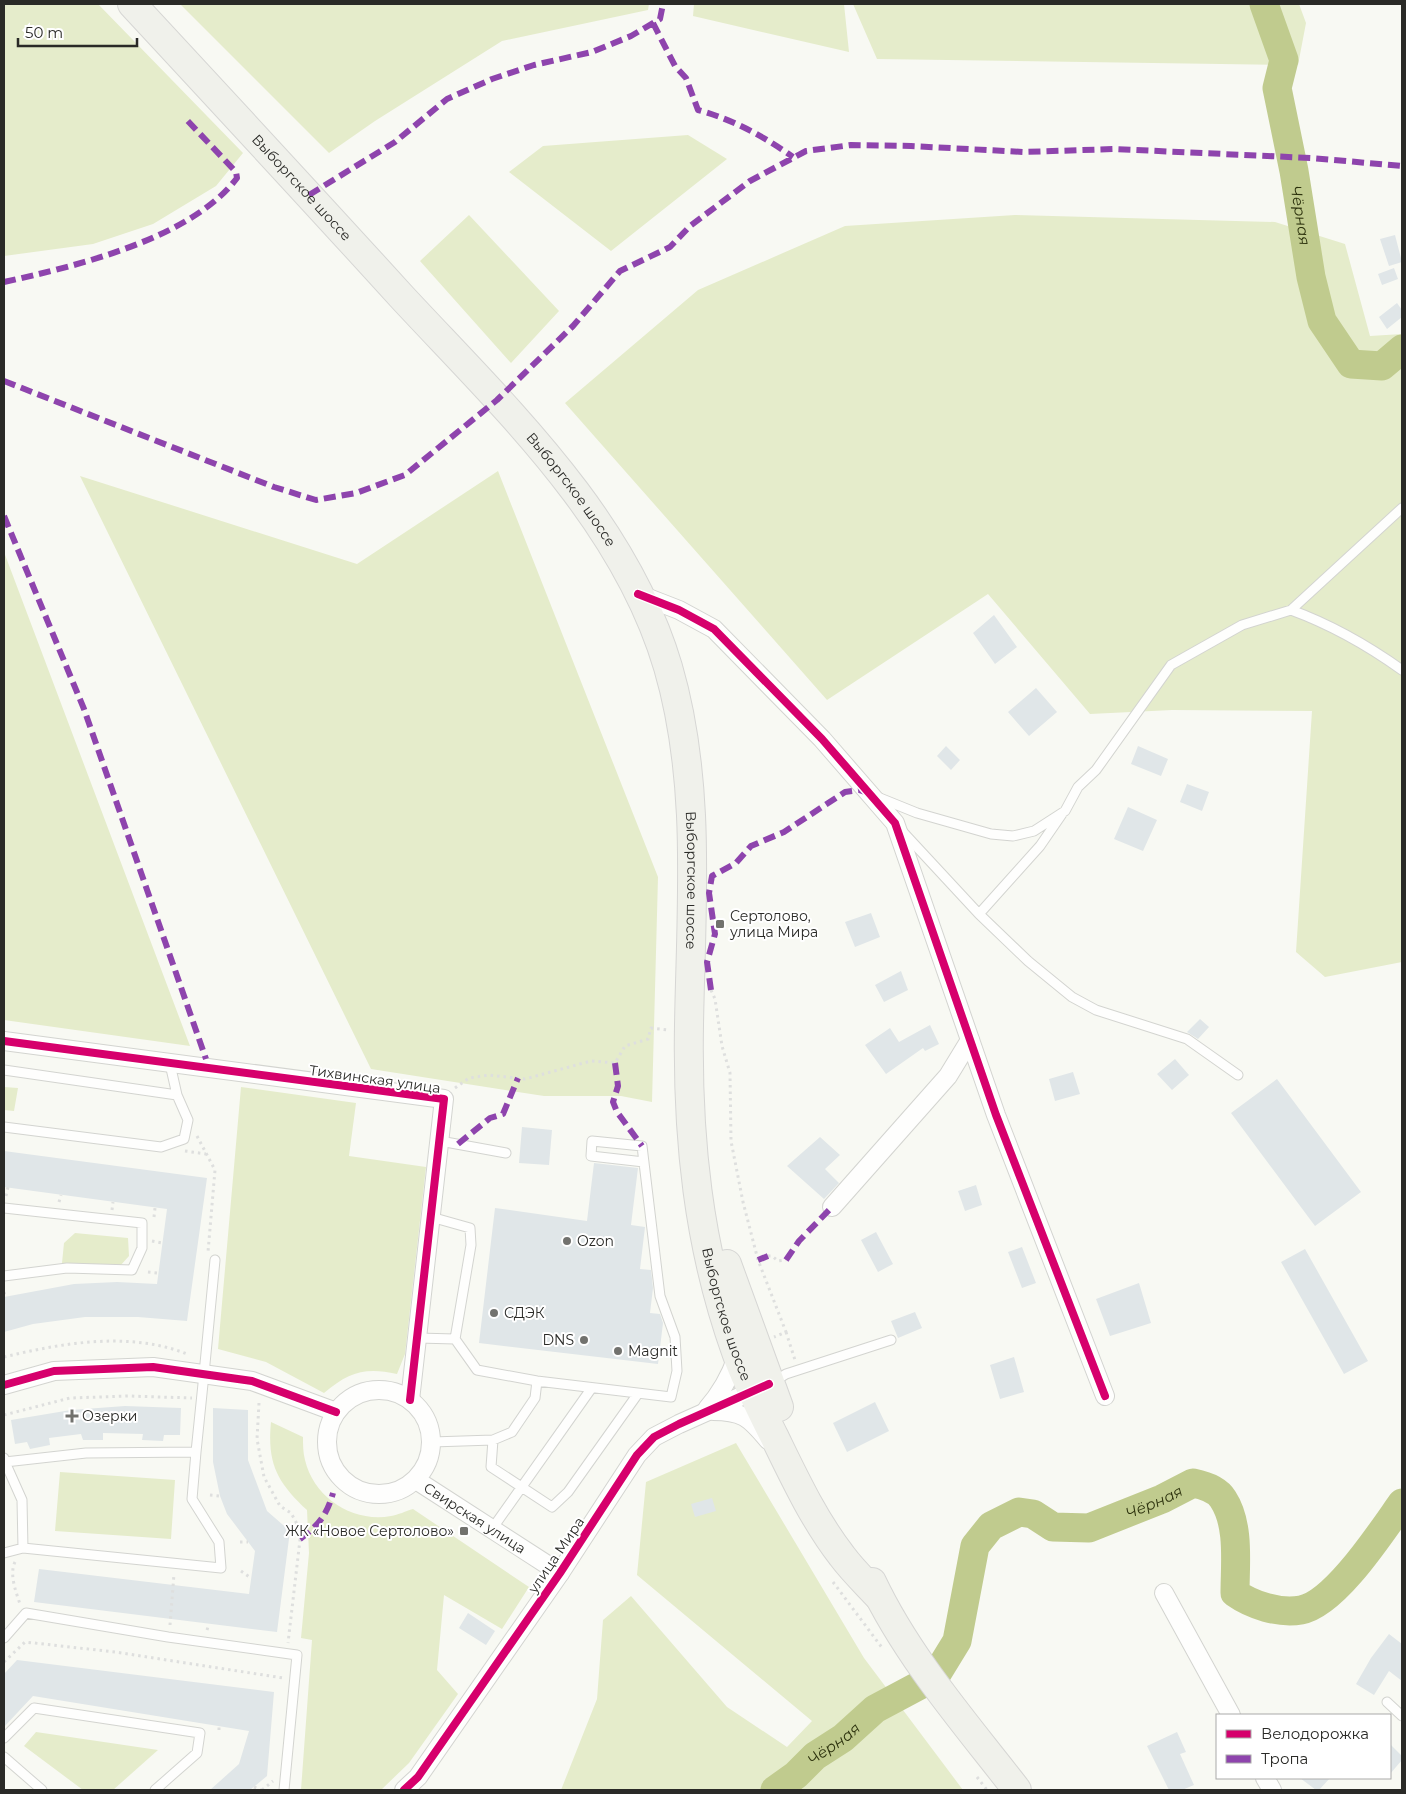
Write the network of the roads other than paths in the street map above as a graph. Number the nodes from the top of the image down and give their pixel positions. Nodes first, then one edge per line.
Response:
1 (132, 4) edge
2 (1402, 508) edge
3 (638, 594) junction
4 (1291, 610) junction
5 (1402, 670) edge
6 (870, 794) junction
7 (1064, 811) junction
8 (895, 823) junction
9 (979, 914) junction
10 (970, 1040) junction
11 (4, 1041) edge
12 (170, 1064) junction
13 (4, 1070) edge
14 (1238, 1074) dead end
15 (177, 1095) junction
16 (690, 1115) junction
17 (4, 1127) edge
18 (440, 1141) junction
19 (506, 1153) dead end
20 (644, 1162) junction
21 (832, 1207) dead end
22 (4, 1208) edge
23 (431, 1217) junction
24 (214, 1260) dead end
25 (4, 1276) edge
26 (418, 1338) junction
27 (455, 1339) junction
28 (891, 1340) dead end
29 (737, 1357) junction
30 (205, 1370) junction
31 (536, 1381) junction
32 (4, 1385) edge
33 (591, 1388) junction
34 (761, 1388) junction
35 (637, 1395) junction
36 (1105, 1396) dead end
37 (410, 1400) junction
38 (704, 1411) junction
39 (336, 1412) junction
40 (493, 1440) junction
41 (432, 1442) junction
42 (196, 1452) junction
43 (4, 1461) edge
44 (790, 1468) junction
45 (416, 1480) junction
46 (522, 1487) junction
47 (492, 1529) junction
48 (23, 1548) junction
49 (4, 1553) edge
50 (560, 1573) junction
51 (1164, 1593) dead end
52 (879, 1597) junction
53 (4, 1638) edge
54 (1388, 1702) dead end
55 (1230, 1714) edge
56 (1402, 1716) edge
57 (4, 1738) edge
58 (4, 1757) edge
59 (1266, 1779) edge
60 (42, 1790) edge
61 (155, 1790) edge
62 (284, 1790) edge
63 (404, 1790) edge
64 (1017, 1790) edge
65 (1272, 1790) edge

1 - 3 main road, Выборгское шоссе
2 - 4 lane
3 - 6 street
3 - 16 main road, Выборгское шоссе
4 - 5 lane
4 - 7 lane
6 - 7 lane
6 - 8 street
7 - 9 lane
8 - 9 lane
8 - 10 street
9 - 14 lane
10 - 21 street
10 - 36 street
11 - 12 street, Тихвинская улица
12 - 15 lane
12 - 18 street, Тихвинская улица
13 - 15 lane
15 - 17 lane
16 - 29 main road, Выборгское шоссе
16 - 34 main road, Выборгское шоссе
18 - 19 lane
18 - 23 street, Тихвинская улица
20 - 20 lane
20 - 35 lane
22 - 25 lane
23 - 26 street, Тихвинская улица
23 - 27 lane
24 - 30 lane
26 - 27 lane
26 - 37 street, Тихвинская улица
27 - 31 lane
28 - 34 lane
29 - 34 main road, Выборгское шоссе
29 - 38 street
30 - 32 street
30 - 39 street
30 - 42 lane
31 - 33 lane
31 - 40 lane
33 - 35 lane
33 - 46 lane
34 - 38 street, улица Мира
34 - 44 main road, Выборгское шоссе
34 - 52 main road, Выборгское шоссе
35 - 46 lane
37 - 39 street
37 - 41 street
38 - 44 street
38 - 50 street, улица Мира
39 - 45 street
40 - 41 lane
40 - 46 lane
41 - 45 street
42 - 43 lane
42 - 48 lane
43 - 48 lane
44 - 52 main road, Выборгское шоссе
45 - 47 street, Свирская улица
46 - 47 lane
47 - 50 street, Свирская улица
48 - 49 lane
50 - 63 street, улица Мира
51 - 55 street
52 - 64 main road, Выборгское шоссе
53 - 62 lane
54 - 56 lane
57 - 61 lane
58 - 60 lane
59 - 65 street

